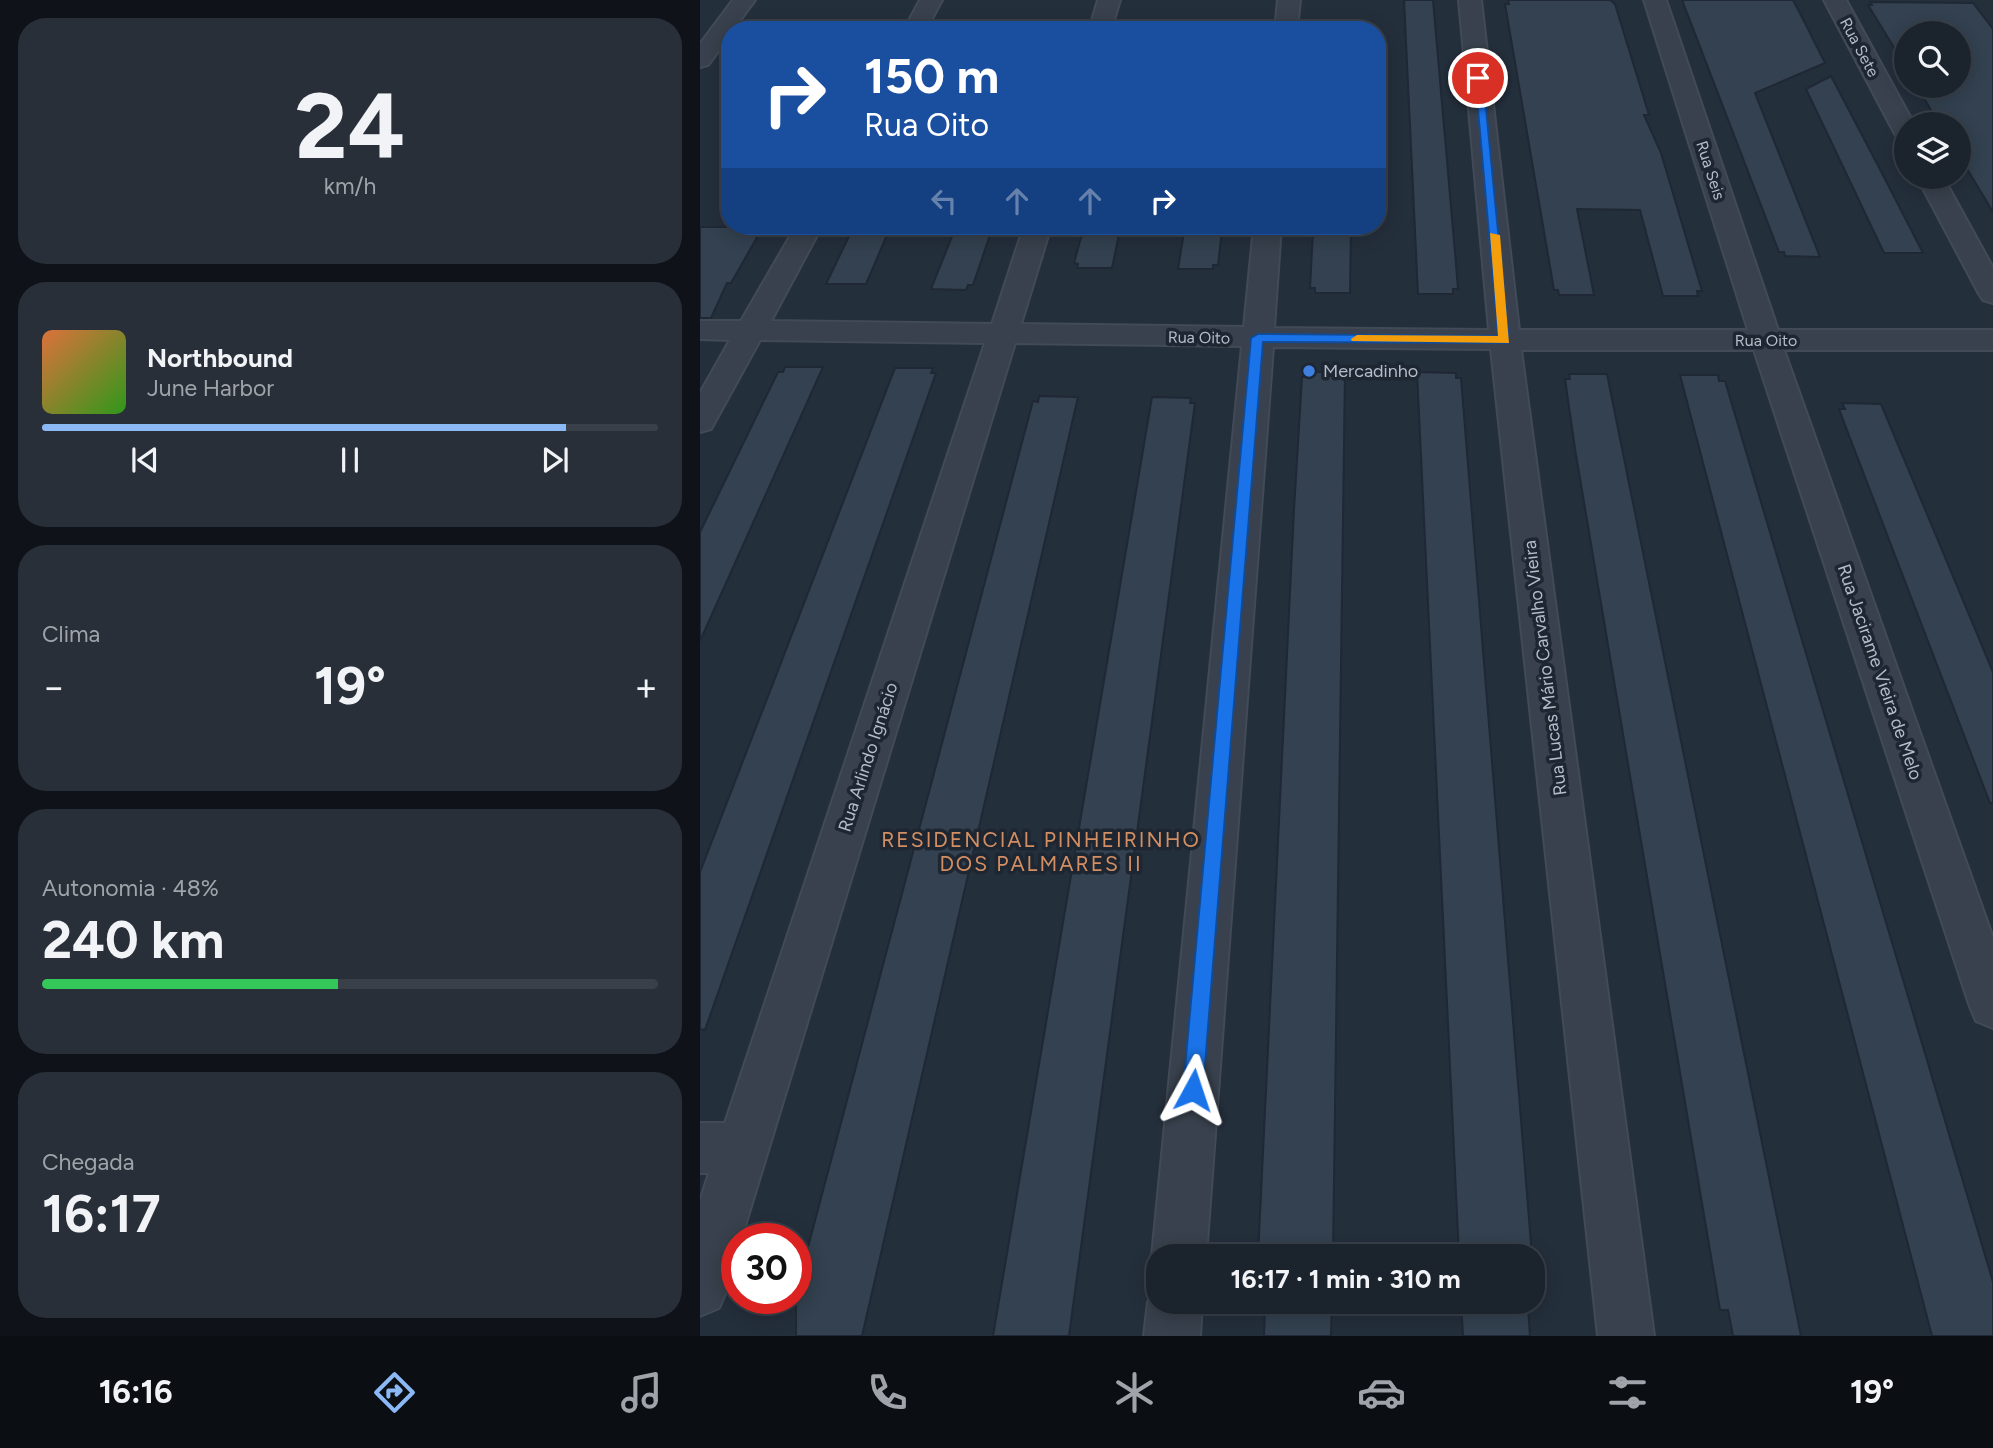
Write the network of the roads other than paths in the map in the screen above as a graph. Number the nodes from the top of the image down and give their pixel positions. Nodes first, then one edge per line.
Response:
1 (744, 0) edge
2 (931, 0) edge
3 (1109, 0) edge
4 (1289, 0) edge
5 (1470, 0) edge
6 (1655, 0) edge
7 (1835, 0) edge
8 (729, 21) edge
9 (920, 21) edge
10 (1103, 21) edge
11 (1287, 21) edge
12 (721, 31) edge
13 (700, 60) edge
14 (1895, 112) edge
15 (1936, 189) edge
16 (804, 235) edge
17 (1035, 235) edge
18 (1267, 235) edge
19 (1993, 294) edge
20 (700, 330) edge
21 (752, 330) junction
22 (1005, 332) junction
23 (1258, 338) junction
24 (1505, 340) junction
25 (1766, 340) junction
26 (1993, 340) edge
27 (700, 421) edge
28 (1993, 1004) edge
29 (721, 1148) edge
30 (1180, 1244) edge
31 (700, 1289) edge
32 (1174, 1314) edge
33 (1172, 1336) edge
34 (1626, 1336) edge

1 - 8 street
2 - 9 street
3 - 10 street
4 - 11 street
5 - 24 street, Rua Lucas Mário Carvalho Vieira
6 - 25 street, Rua Seis
7 - 14 street, Rua Sete
12 - 13 street
15 - 19 street
16 - 21 street
17 - 22 street, Rua Arlindo Ignácio
18 - 23 street
20 - 21 street, Rua Oito
21 - 22 street, Rua Oito
21 - 27 street
22 - 23 street, Rua Oito
22 - 29 street, Rua Arlindo Ignácio
23 - 24 street, Rua Oito
23 - 30 street
24 - 25 street, Rua Oito
24 - 34 street, Rua Lucas Mário Carvalho Vieira
25 - 26 street, Rua Oito
25 - 28 street, Rua Jacirame Vieira de Melo
29 - 31 street, Rua Arlindo Ignácio
32 - 33 street

